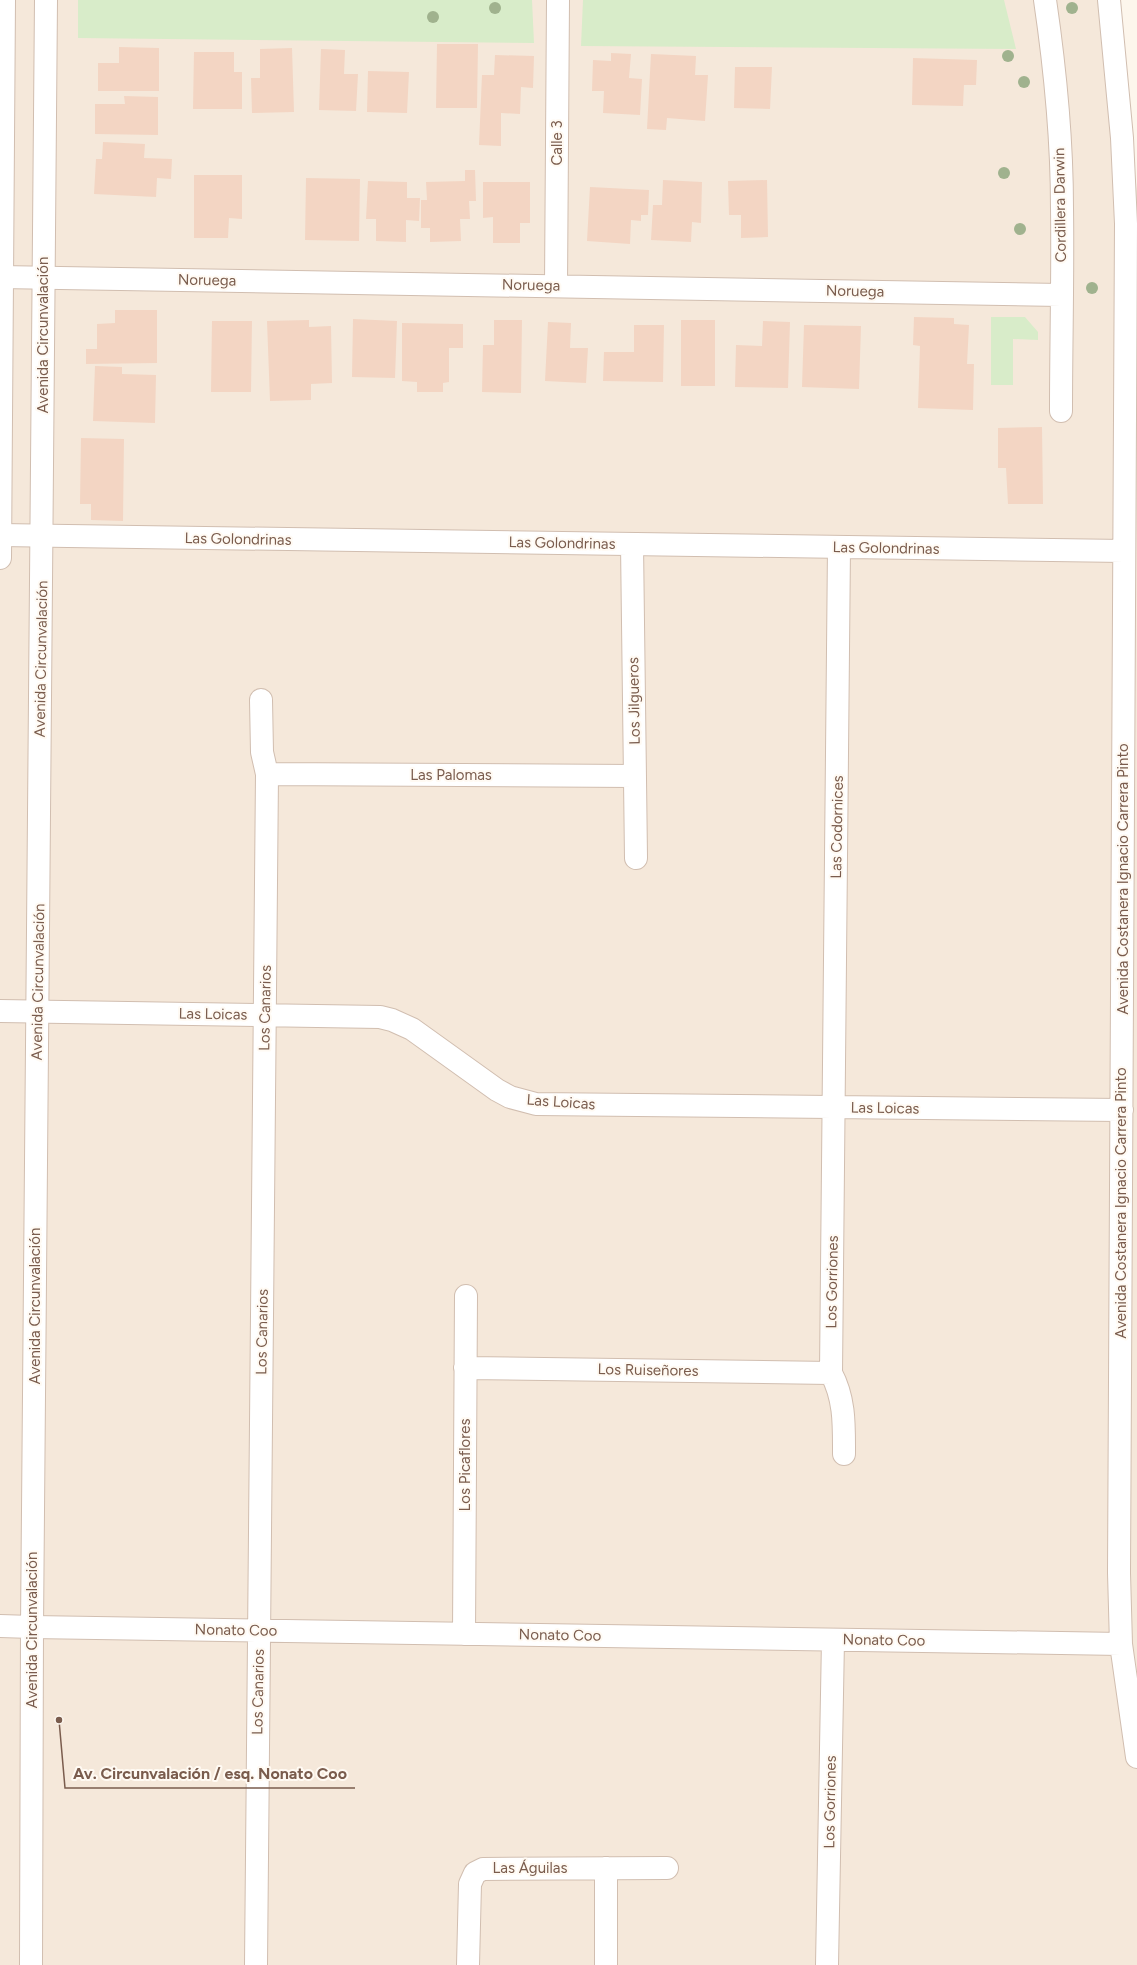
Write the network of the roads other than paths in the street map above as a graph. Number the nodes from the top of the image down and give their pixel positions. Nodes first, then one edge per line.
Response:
1 (4, 0) edge
2 (46, 0) edge
3 (558, 0) edge
4 (1044, 0) edge
5 (1109, 0) edge
6 (1, 277) edge
7 (44, 278) junction
8 (556, 286) junction
9 (1061, 295) junction
10 (1061, 411) dead end
11 (0, 535) edge
12 (42, 536) junction
13 (632, 544) junction
14 (840, 547) junction
15 (1124, 551) junction
16 (0, 558) edge
17 (260, 700) dead end
18 (267, 774) junction
19 (635, 776) junction
20 (636, 858) dead end
21 (0, 1011) edge
22 (38, 1012) junction
23 (265, 1015) junction
24 (834, 1107) junction
25 (1122, 1110) junction
26 (466, 1296) dead end
27 (465, 1368) junction
28 (831, 1373) junction
29 (844, 1454) dead end
30 (0, 1626) edge
31 (32, 1627) junction
32 (259, 1630) junction
33 (464, 1634) junction
34 (832, 1640) junction
35 (1121, 1644) junction
36 (1137, 1757) edge
37 (606, 1868) junction
38 (667, 1868) dead end
39 (31, 1965) edge
40 (256, 1965) edge
41 (468, 1965) edge
42 (606, 1965) edge
43 (827, 1965) edge

1 - 6 street
2 - 7 street, Avenida Circunvalación
3 - 8 street, Calle 3
4 - 9 street, Cordillera Darwin
5 - 15 street, Avenida Costanera Ignacio Carrera Pinto
6 - 7 street, Noruega
6 - 11 street
7 - 8 street, Noruega
7 - 12 street, Avenida Circunvalación
8 - 9 street, Noruega
9 - 10 street, Cordillera Darwin
11 - 12 street, Las Golondrinas
11 - 16 street
12 - 13 street, Las Golondrinas
12 - 22 street, Avenida Circunvalación
13 - 14 street, Las Golondrinas
13 - 19 street, Los Jilgueros
14 - 15 street, Las Golondrinas
14 - 24 street, Las Codornices
15 - 25 street, Avenida Costanera Ignacio Carrera Pinto
17 - 18 street, Los Canarios
18 - 19 street, Las Palomas
18 - 23 street, Los Canarios
19 - 20 street, Los Jilgueros
21 - 22 street, Las Loicas
22 - 23 street, Las Loicas
22 - 31 street, Avenida Circunvalación
23 - 24 street, Las Loicas
23 - 32 street, Los Canarios
24 - 25 street, Las Loicas
24 - 28 street, Los Gorriones
25 - 35 street, Avenida Costanera Ignacio Carrera Pinto
26 - 27 street, Los Picaflores
27 - 28 street, Los Ruiseñores
27 - 33 street, Los Picaflores
28 - 29 street, Los Gorriones
30 - 31 street, Nonato Coo
31 - 32 street, Nonato Coo
31 - 39 street, Avenida Circunvalación
32 - 33 street, Nonato Coo
32 - 40 street, Los Canarios
33 - 34 street, Nonato Coo
34 - 35 street, Nonato Coo
34 - 43 street, Los Gorriones
35 - 36 street, Avenida Costanera Ignacio Carrera Pinto
37 - 38 street, Las Águilas
37 - 41 street, Las Águilas
37 - 42 street

